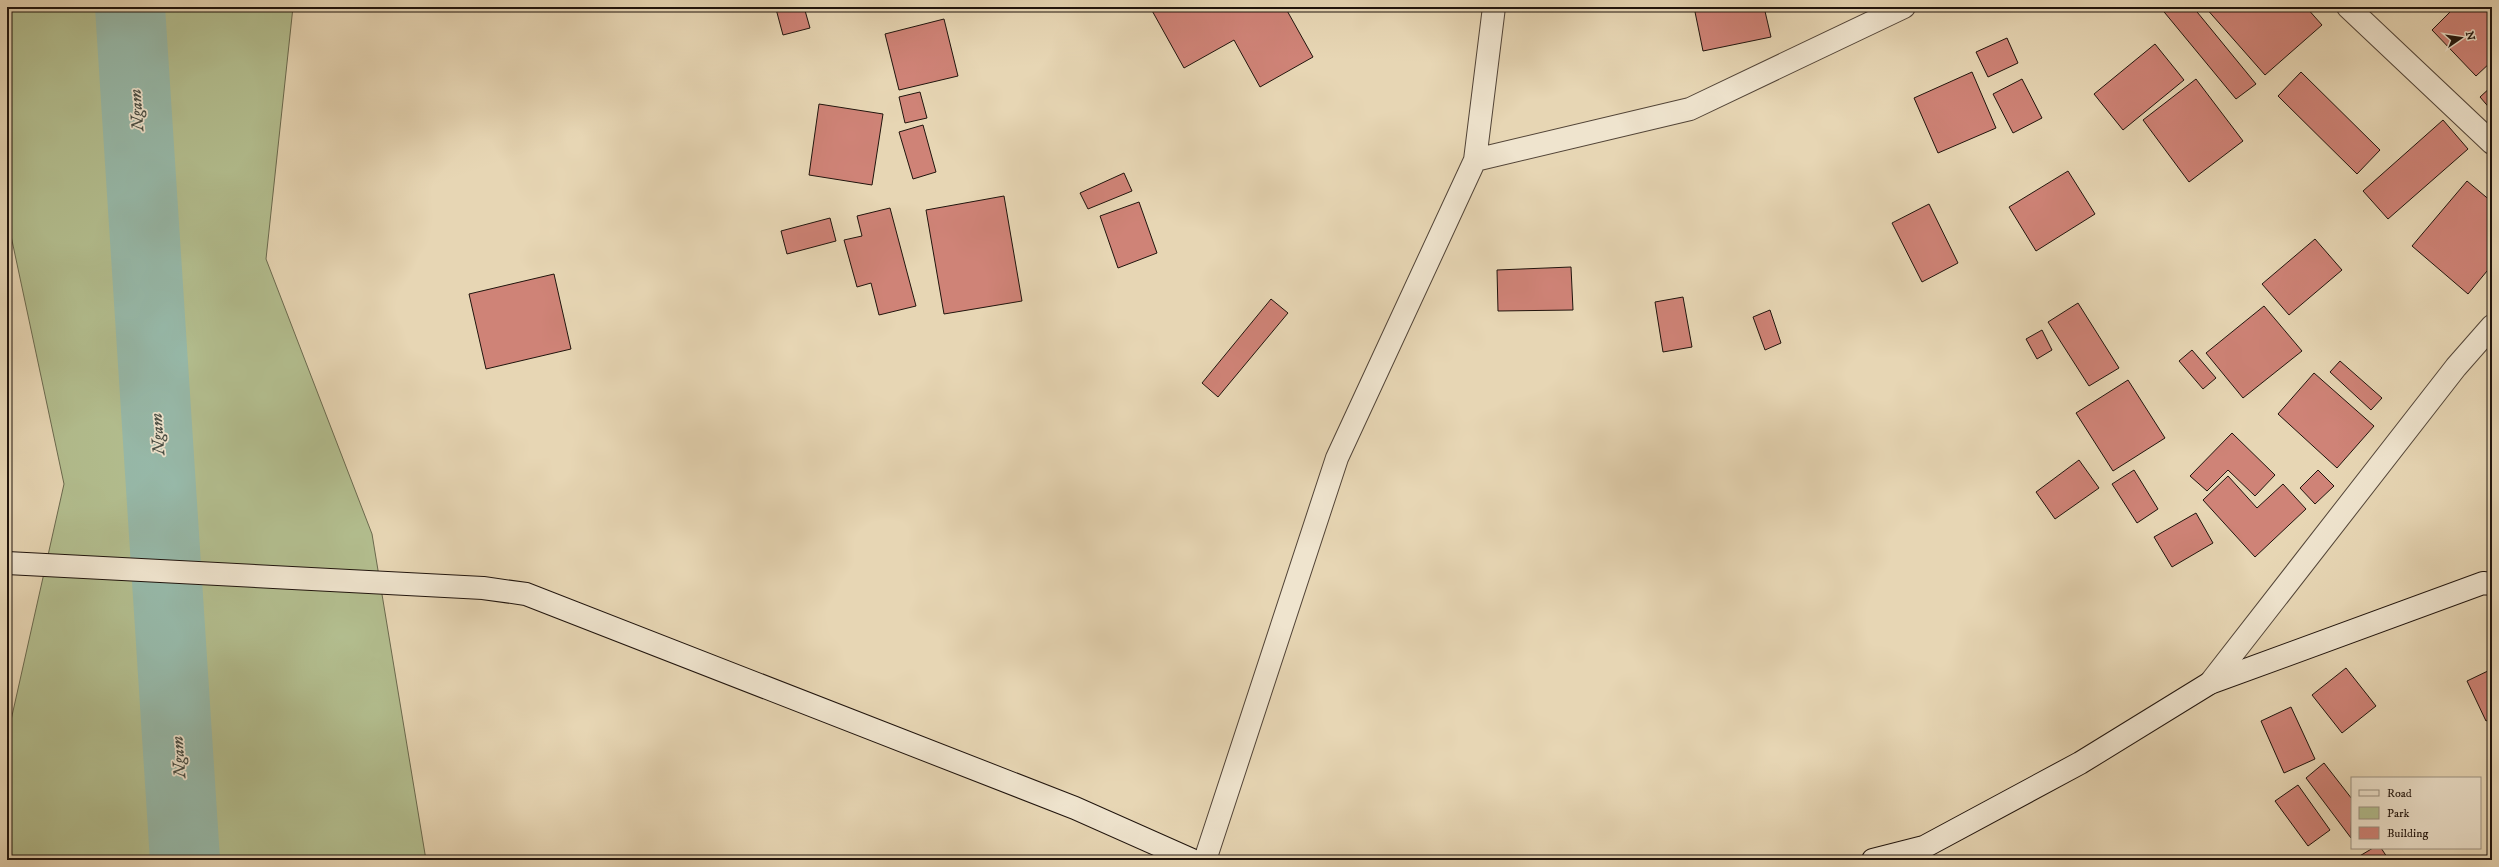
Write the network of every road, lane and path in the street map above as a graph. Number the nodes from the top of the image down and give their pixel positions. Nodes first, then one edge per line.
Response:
1 (1494, 7) edge
2 (1904, 7) edge
3 (2348, 7) edge
4 (2492, 143) edge
5 (1475, 160) junction
6 (2492, 326) edge
7 (7, 563) edge
8 (2492, 584) edge
9 (2210, 683) junction
10 (1192, 860) edge
11 (1205, 860) edge
12 (1874, 860) edge

1 - 5 street
2 - 5 street
3 - 4 street
5 - 11 street
6 - 9 street
7 - 10 street
8 - 9 street
9 - 12 street

